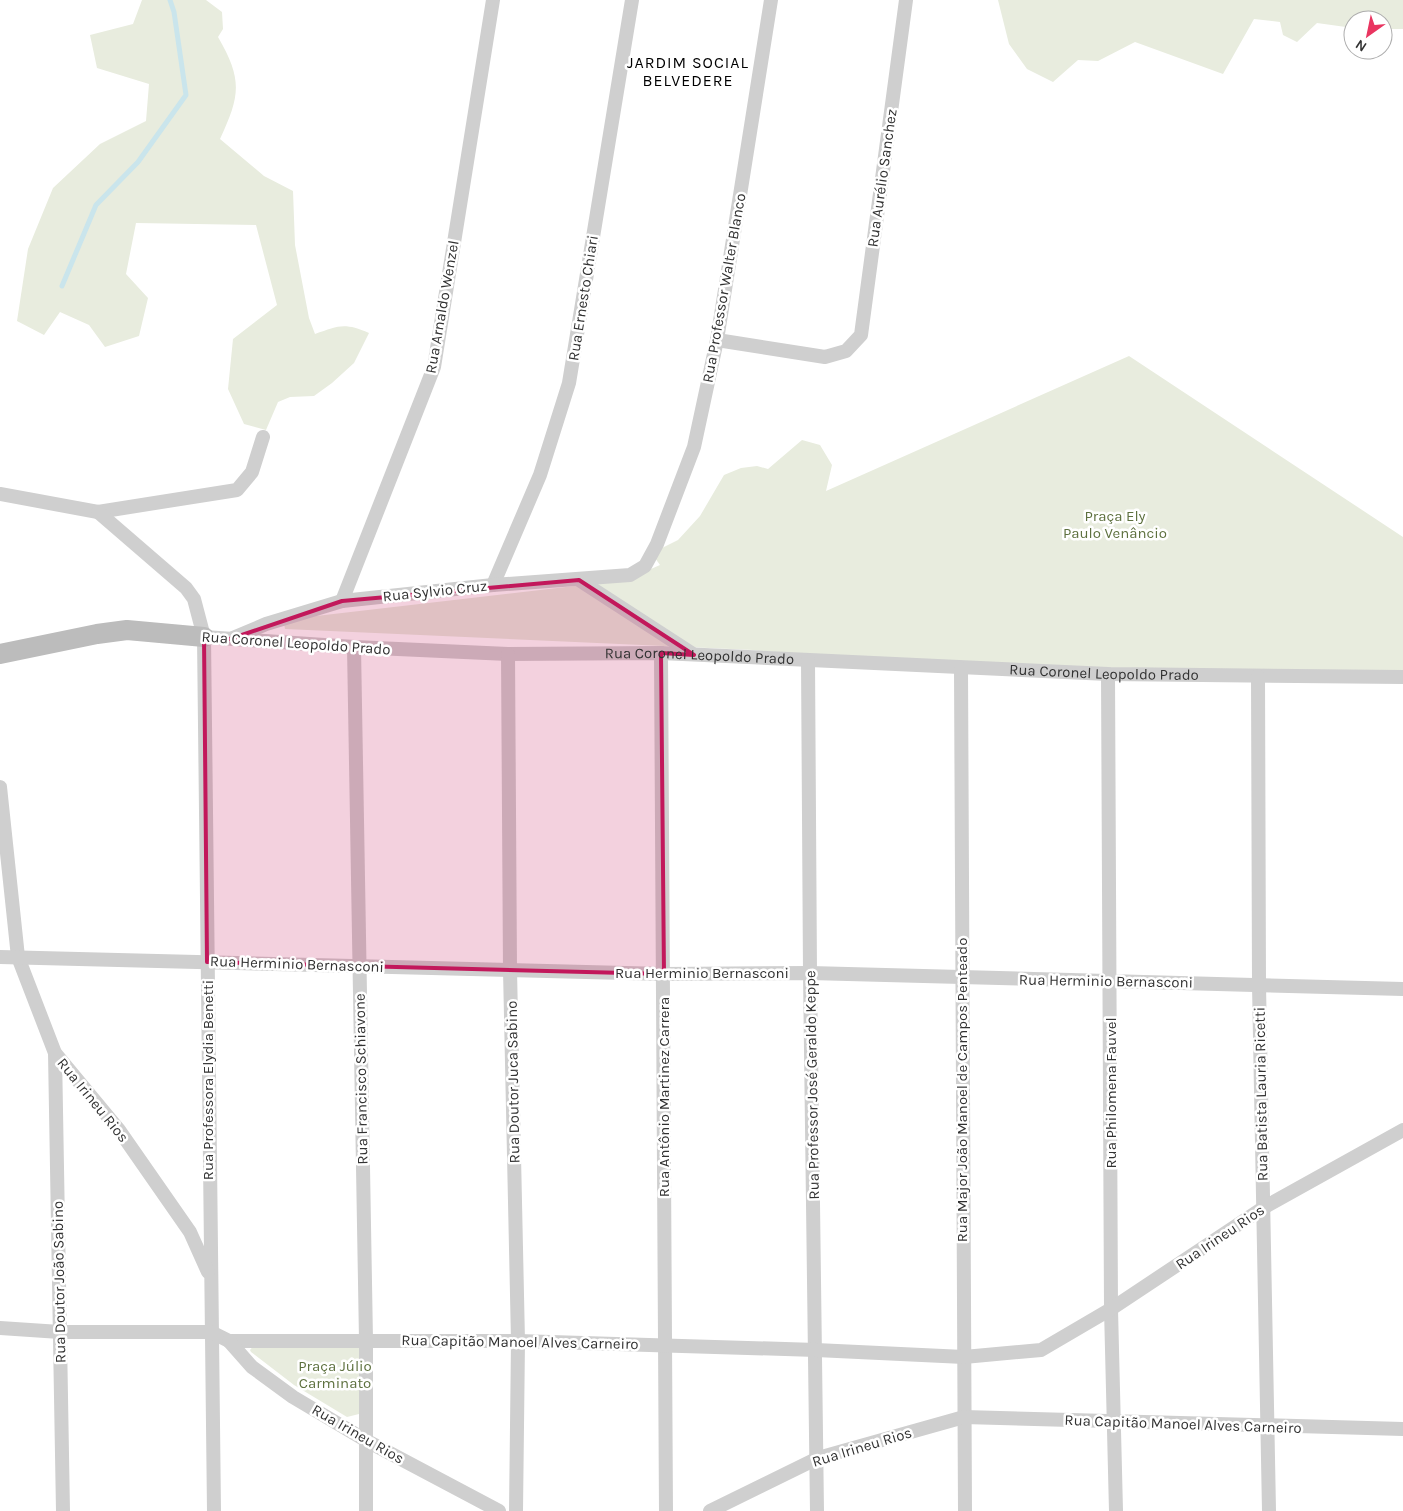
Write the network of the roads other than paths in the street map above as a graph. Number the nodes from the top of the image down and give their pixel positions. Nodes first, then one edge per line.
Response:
1 (493, 0) edge
2 (632, 0) edge
3 (771, 0) edge
4 (906, 0) edge
5 (717, 340) junction
6 (263, 437) dead end
7 (0, 494) edge
8 (98, 512) junction
9 (645, 566) joint
10 (579, 580) junction
11 (493, 585) junction
12 (342, 601) junction
13 (204, 637) junction
14 (230, 639) junction
15 (354, 647) junction
16 (660, 653) junction
17 (0, 654) edge
18 (508, 654) junction
19 (694, 655) junction
20 (808, 660) junction
21 (960, 669) junction
22 (1108, 674) junction
23 (1258, 676) junction
24 (1403, 677) edge
25 (0, 787) edge
26 (0, 957) edge
27 (18, 957) junction
28 (207, 962) junction
29 (359, 966) junction
30 (510, 970) junction
31 (810, 973) junction
32 (664, 974) junction
33 (962, 977) junction
34 (1110, 981) junction
35 (1259, 985) junction
36 (1403, 989) edge
37 (56, 1053) junction
38 (1403, 1130) edge
39 (1263, 1208) junction
40 (210, 1276) junction
41 (1111, 1309) junction
42 (0, 1328) edge
43 (60, 1332) junction
44 (211, 1332) junction
45 (366, 1340) junction
46 (229, 1341) junction
47 (518, 1341) junction
48 (665, 1345) junction
49 (816, 1350) junction
50 (1041, 1350) joint
51 (964, 1357) junction
52 (964, 1417) junction
53 (1114, 1422) junction
54 (1269, 1427) junction
55 (1403, 1430) edge
56 (367, 1441) junction
57 (818, 1458) junction
58 (63, 1511) edge
59 (214, 1511) edge
60 (366, 1511) edge
61 (499, 1511) edge
62 (516, 1511) edge
63 (666, 1511) edge
64 (710, 1511) edge
65 (817, 1511) edge
66 (965, 1511) edge
67 (1116, 1511) edge
68 (1269, 1511) edge

1 - 12 street, Rua Arnaldo Wenzel
2 - 11 street, Rua Ernesto Chiari
3 - 5 street, Rua Professor Walter Blanco
4 - 5 street, Rua Aurélio Sanchez
5 - 9 street, Rua Professor Walter Blanco
6 - 8 street
7 - 8 street
8 - 13 street, Rua Professora Elydia Benetti
9 - 10 street, Rua Sylvio Cruz
10 - 11 street, Rua Sylvio Cruz
10 - 19 street
11 - 12 street, Rua Sylvio Cruz
12 - 14 street, Rua Sylvio Cruz
13 - 14 street, Rua Coronel Leopoldo Prado
13 - 17 street, Rua Coronel Leopoldo Prado
13 - 28 street, Rua Professora Elydia Benetti
14 - 15 street, Rua Coronel Leopoldo Prado
15 - 18 street, Rua Coronel Leopoldo Prado
15 - 29 street, Rua Francisco Schiavone
16 - 18 street, Rua Coronel Leopoldo Prado
16 - 19 street, Rua Coronel Leopoldo Prado
16 - 32 street, Rua Antônio Martinez Carrera
18 - 30 street, Rua Doutor Juca Sabino
19 - 20 street, Rua Coronel Leopoldo Prado
20 - 21 street, Rua Coronel Leopoldo Prado
20 - 31 street, Rua Professor José Geraldo Keppe
21 - 22 street, Rua Coronel Leopoldo Prado
21 - 33 street, Rua Major João Manoel de Campos Penteado
22 - 23 street, Rua Coronel Leopoldo Prado
22 - 34 street, Rua Philomena Fauvel
23 - 24 street, Rua Coronel Leopoldo Prado
23 - 35 street, Rua Batista Lauria Ricetti
25 - 27 street, Rua Irineu Rios
26 - 27 street, Rua Herminio Bernasconi
27 - 28 street, Rua Herminio Bernasconi
27 - 37 street, Rua Irineu Rios
28 - 29 street, Rua Herminio Bernasconi
28 - 40 street, Rua Professora Elydia Benetti
29 - 30 street, Rua Herminio Bernasconi
29 - 45 street, Rua Francisco Schiavone
30 - 32 street, Rua Herminio Bernasconi
30 - 47 street, Rua Doutor Juca Sabino
31 - 32 street, Rua Herminio Bernasconi
31 - 33 street, Rua Herminio Bernasconi
31 - 49 street, Rua Professor José Geraldo Keppe
32 - 48 street, Rua Antônio Martinez Carrera
33 - 34 street, Rua Herminio Bernasconi
33 - 51 street, Rua Major João Manoel de Campos Penteado
34 - 35 street, Rua Herminio Bernasconi
34 - 41 street, Rua Philomena Fauvel
35 - 36 street, Rua Herminio Bernasconi
35 - 39 street, Rua Batista Lauria Ricetti
37 - 40 street, Rua Irineu Rios
37 - 43 street, Rua Doutor João Sabino
38 - 39 street, Rua Irineu Rios
39 - 41 street, Rua Irineu Rios
39 - 54 street, Rua Batista Lauria Ricetti
40 - 44 street, Rua Professora Elydia Benetti
41 - 50 street, Rua Irineu Rios
41 - 53 street, Rua Philomena Fauvel
42 - 43 street, Rua Capitão Manoel Alves Carneiro
43 - 44 street, Rua Capitão Manoel Alves Carneiro
43 - 58 street, Rua Doutor João Sabino
44 - 46 street, Rua Capitão Manoel Alves Carneiro
44 - 59 street, Rua Professora Elydia Benetti
45 - 46 street, Rua Capitão Manoel Alves Carneiro
45 - 47 street, Rua Capitão Manoel Alves Carneiro
45 - 56 street, Rua Francisco Schiavone
46 - 56 street, Rua Irineu Rios
47 - 48 street, Rua Capitão Manoel Alves Carneiro
47 - 62 street, Rua Doutor Juca Sabino
48 - 49 street, Rua Capitão Manoel Alves Carneiro
48 - 63 street, Rua Antônio Martinez Carrera
49 - 51 street, Rua Capitão Manoel Alves Carneiro
49 - 57 street, Rua Professor José Geraldo Keppe
50 - 51 street, Rua Capitão Manoel Alves Carneiro
51 - 52 street, Rua Major João Manoel de Campos Penteado
52 - 53 street, Rua Capitão Manoel Alves Carneiro
52 - 57 street, Rua Irineu Rios
52 - 66 street, Rua Major João Manoel de Campos Penteado
53 - 54 street, Rua Capitão Manoel Alves Carneiro
53 - 67 street, Rua Philomena Fauvel
54 - 55 street, Rua Capitão Manoel Alves Carneiro
54 - 68 street, Rua Batista Lauria Ricetti
56 - 60 street, Rua Francisco Schiavone
56 - 61 street, Rua Irineu Rios
57 - 64 street, Rua Irineu Rios
57 - 65 street, Rua Professor José Geraldo Keppe

